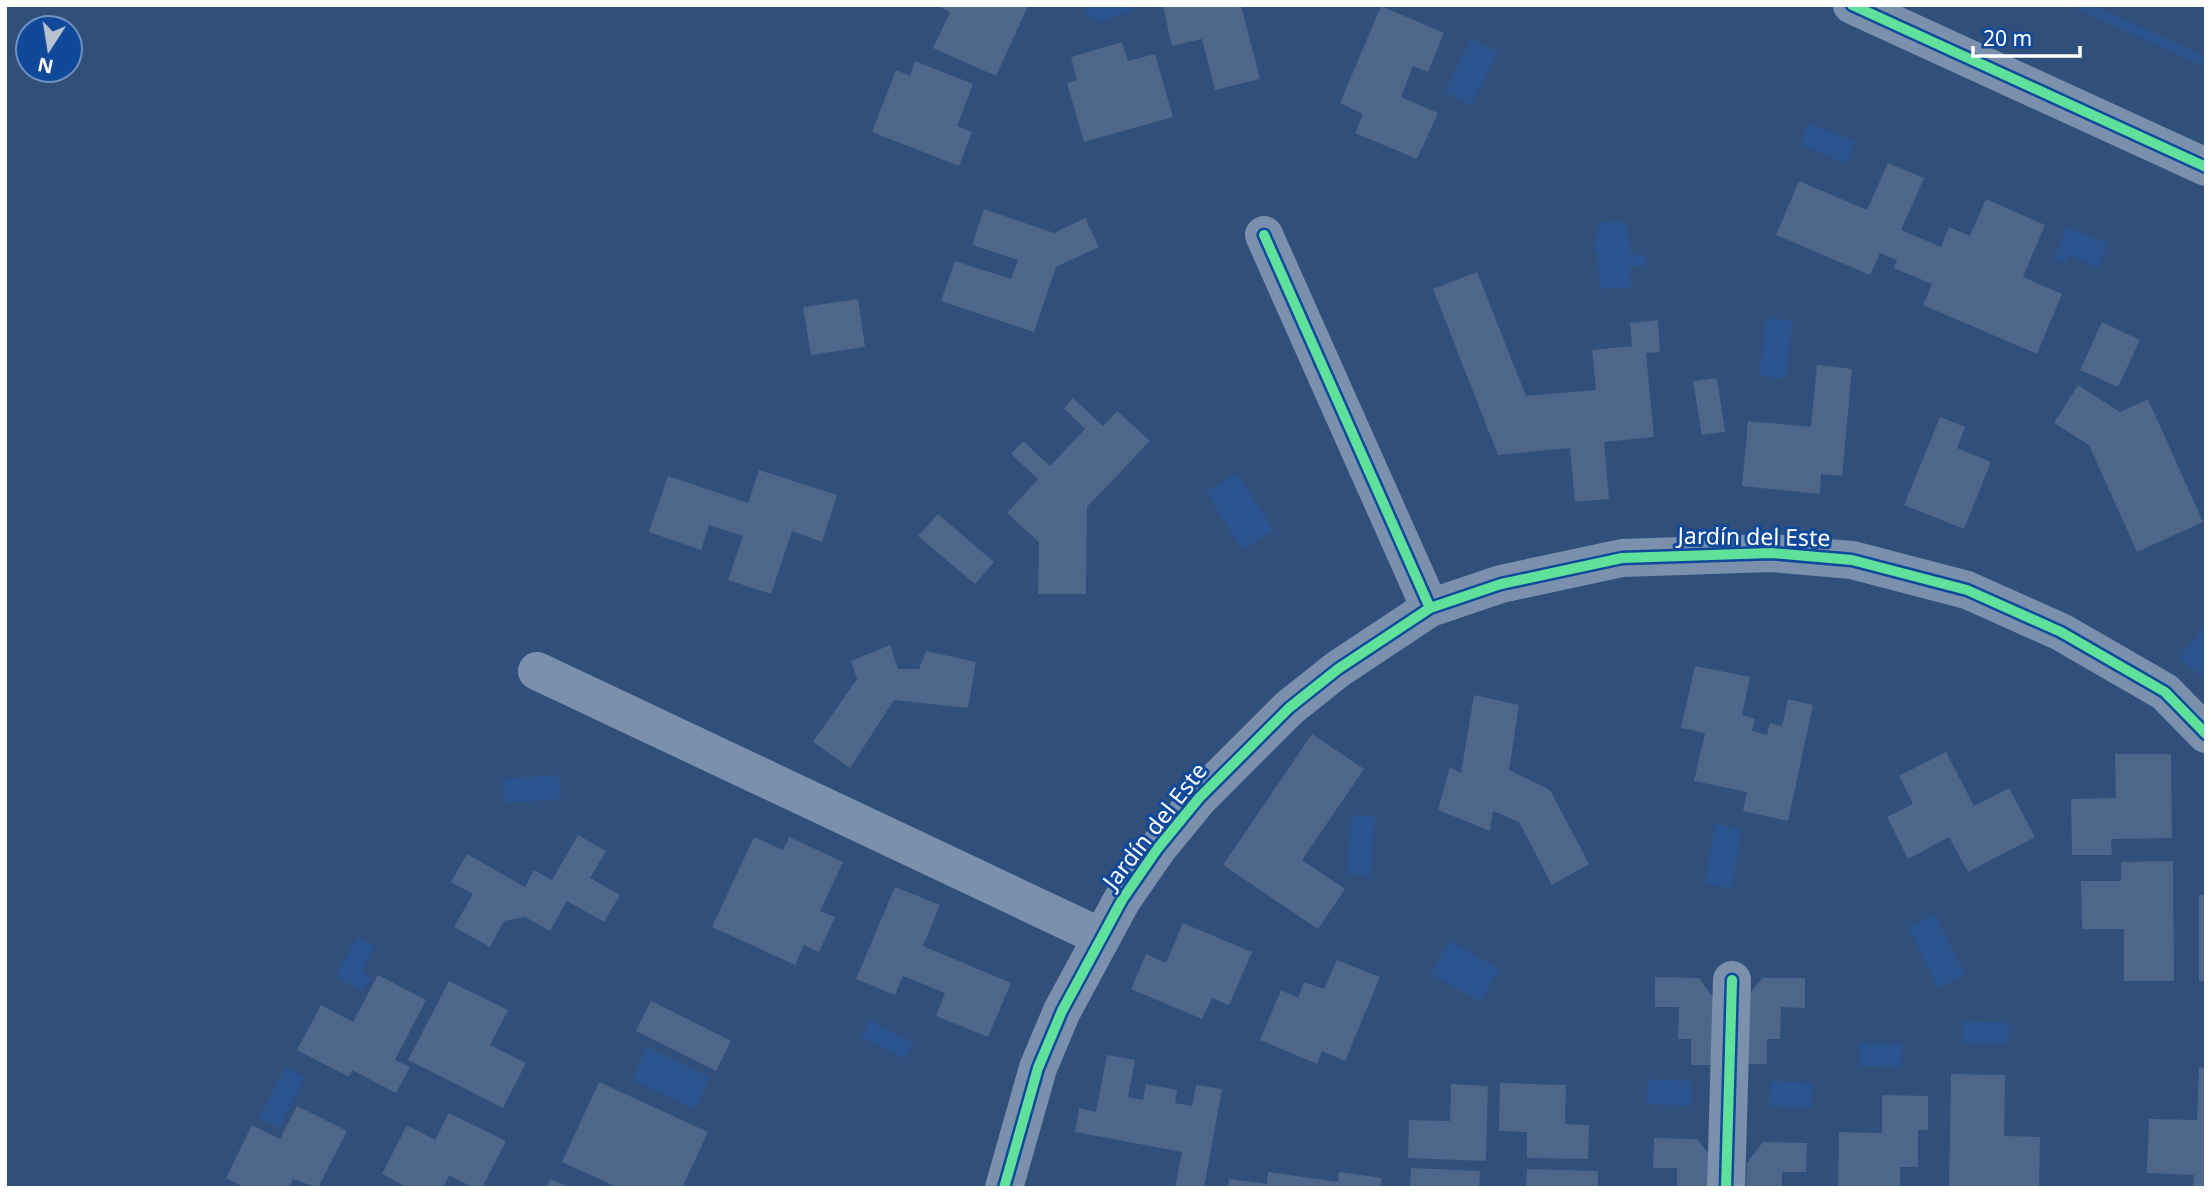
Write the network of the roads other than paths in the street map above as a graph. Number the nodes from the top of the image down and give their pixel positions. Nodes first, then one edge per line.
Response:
1 (1852, 5) edge
2 (2206, 167) edge
3 (1264, 235) dead end
4 (1430, 608) junction
5 (537, 671) dead end
6 (2206, 734) edge
7 (1101, 937) junction
8 (1732, 980) dead end
9 (1004, 1188) edge
10 (1726, 1188) edge

1 - 2 street
3 - 4 street
4 - 6 street, Jardín del Este
4 - 7 street, Jardín del Este
5 - 7 street
7 - 9 street, Jardín del Este
8 - 10 street

